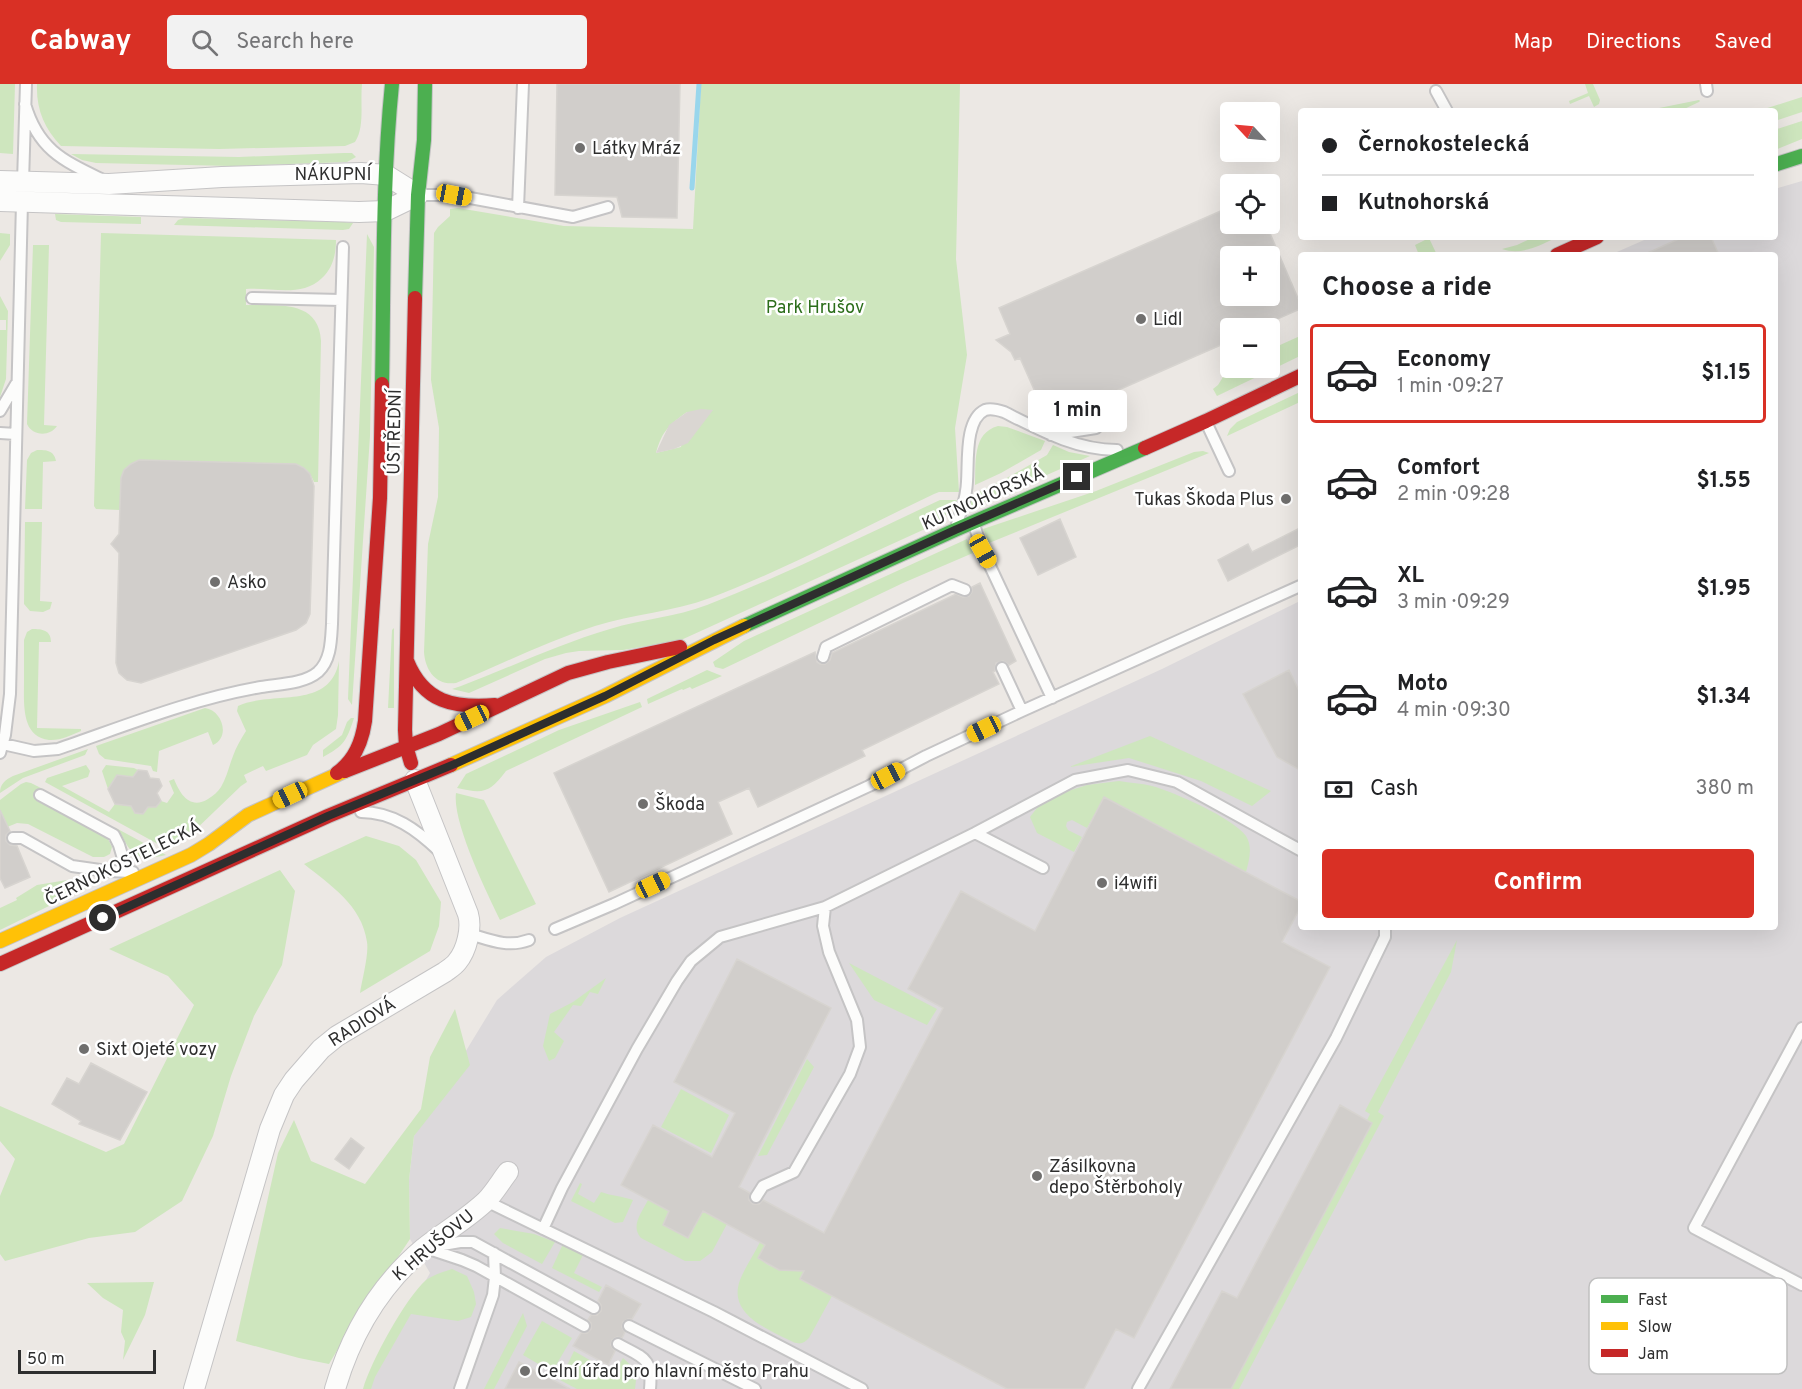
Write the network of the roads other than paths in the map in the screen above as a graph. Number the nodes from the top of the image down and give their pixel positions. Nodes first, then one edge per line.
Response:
1 (26, 84) edge
2 (392, 84) edge
3 (425, 84) edge
4 (523, 84) edge
5 (1436, 91) dead end
6 (25, 104) junction
7 (1445, 108) edge
8 (1802, 156) edge
9 (1778, 164) edge
10 (386, 175) junction
11 (0, 181) edge
12 (23, 182) junction
13 (109, 184) junction
14 (418, 195) junction
15 (0, 201) edge
16 (22, 202) junction
17 (608, 207) dead end
18 (518, 208) junction
19 (385, 211) junction
20 (1590, 240) edge
21 (343, 247) dead end
22 (1564, 252) edge
23 (252, 298) dead end
24 (341, 300) junction
25 (1298, 377) edge
26 (18, 378) junction
27 (0, 411) edge
28 (1206, 422) junction
29 (1096, 428) dead end
30 (0, 434) edge
31 (16, 434) junction
32 (1051, 435) junction
33 (1139, 451) junction
34 (1229, 471) dead end
35 (973, 522) junction
36 (955, 530) junction
37 (1298, 587) edge
38 (965, 590) dead end
39 (714, 640) junction
40 (823, 657) dead end
41 (406, 660) junction
42 (1002, 668) dead end
43 (1052, 698) junction
44 (503, 704) junction
45 (1022, 711) junction
46 (366, 712) junction
47 (382, 744) junction
48 (406, 746) junction
49 (1, 749) edge
50 (332, 776) junction
51 (415, 780) junction
52 (40, 795) dead end
53 (328, 816) junction
54 (975, 833) junction
55 (14, 838) dead end
56 (1298, 849) edge
57 (447, 859) junction
58 (1042, 868) dead end
59 (160, 869) junction
60 (127, 872) junction
61 (825, 907) junction
62 (555, 929) dead end
63 (1384, 930) edge
64 (470, 934) junction
65 (529, 940) dead end
66 (0, 941) edge
67 (0, 964) edge
68 (1802, 1028) edge
69 (508, 1172) dead end
70 (756, 1197) dead end
71 (486, 1201) junction
72 (543, 1229) junction
73 (424, 1248) junction
74 (494, 1252) junction
75 (495, 1277) junction
76 (1802, 1285) edge
77 (594, 1308) dead end
78 (584, 1326) dead end
79 (629, 1326) dead end
80 (618, 1344) dead end
81 (738, 1384) edge
82 (194, 1389) edge
83 (335, 1389) edge
84 (460, 1389) edge
85 (650, 1389) edge
86 (755, 1389) edge
87 (862, 1389) edge
88 (1138, 1389) edge

1 - 6 lane
2 - 10 main road, ÚSTŘEDNÍ
3 - 14 main road, ÚSTŘEDNÍ
4 - 18 lane
5 - 7 lane
6 - 12 lane
6 - 13 lane
8 - 9 main road
10 - 13 street, NÁKUPNÍ
10 - 14 street, NÁKUPNÍ
10 - 19 main road, ÚSTŘEDNÍ
11 - 12 street, NÁKUPNÍ
12 - 13 street, NÁKUPNÍ
12 - 16 street
14 - 18 lane
14 - 19 street, NÁKUPNÍ
14 - 41 main road, ÚSTŘEDNÍ
15 - 16 street, NÁKUPNÍ
16 - 19 street, NÁKUPNÍ
16 - 26 lane
17 - 18 lane
19 - 46 main road, ÚSTŘEDNÍ
20 - 22 main road
21 - 24 lane
23 - 24 lane
24 - 49 lane
25 - 28 main road, KUTNOHORSKÁ
26 - 27 lane
26 - 31 lane
28 - 33 main road, KUTNOHORSKÁ
28 - 34 lane
29 - 32 lane
30 - 31 lane
31 - 49 lane
32 - 33 lane
32 - 36 lane
33 - 35 main road, KUTNOHORSKÁ
35 - 36 main road, KUTNOHORSKÁ
35 - 43 lane
36 - 39 main road, KUTNOHORSKÁ
37 - 43 lane
38 - 40 lane
39 - 44 main road, KUTNOHORSKÁ
39 - 51 main road, KUTNOHORSKÁ
41 - 44 main road
41 - 48 main road, ÚSTŘEDNÍ
42 - 45 lane
43 - 45 lane
44 - 48 main road, KUTNOHORSKÁ
45 - 62 lane
46 - 47 main road, ÚSTŘEDNÍ
46 - 50 main road
47 - 48 main road, KUTNOHORSKÁ
47 - 50 main road, ČERNOKOSTELECKÁ
47 - 51 main road
48 - 51 main road, ÚSTŘEDNÍ
50 - 59 main road, ČERNOKOSTELECKÁ
51 - 53 main road
51 - 57 street
52 - 60 lane
53 - 57 lane
53 - 67 main road
54 - 56 lane
54 - 58 lane
54 - 61 lane
55 - 60 lane
57 - 64 street
59 - 60 lane
59 - 66 main road, ČERNOKOSTELECKÁ
61 - 70 lane
61 - 72 lane
63 - 88 lane
64 - 65 lane
64 - 82 street, RADIOVÁ
68 - 76 lane
69 - 71 street, K HRUŠOVU
71 - 72 lane
71 - 73 street, K HRUŠOVU
72 - 87 lane
73 - 74 lane
73 - 75 lane
73 - 83 street, K HRUŠOVU
74 - 75 lane
74 - 77 lane
75 - 78 lane
75 - 84 lane
79 - 81 lane
80 - 85 lane
81 - 86 lane

